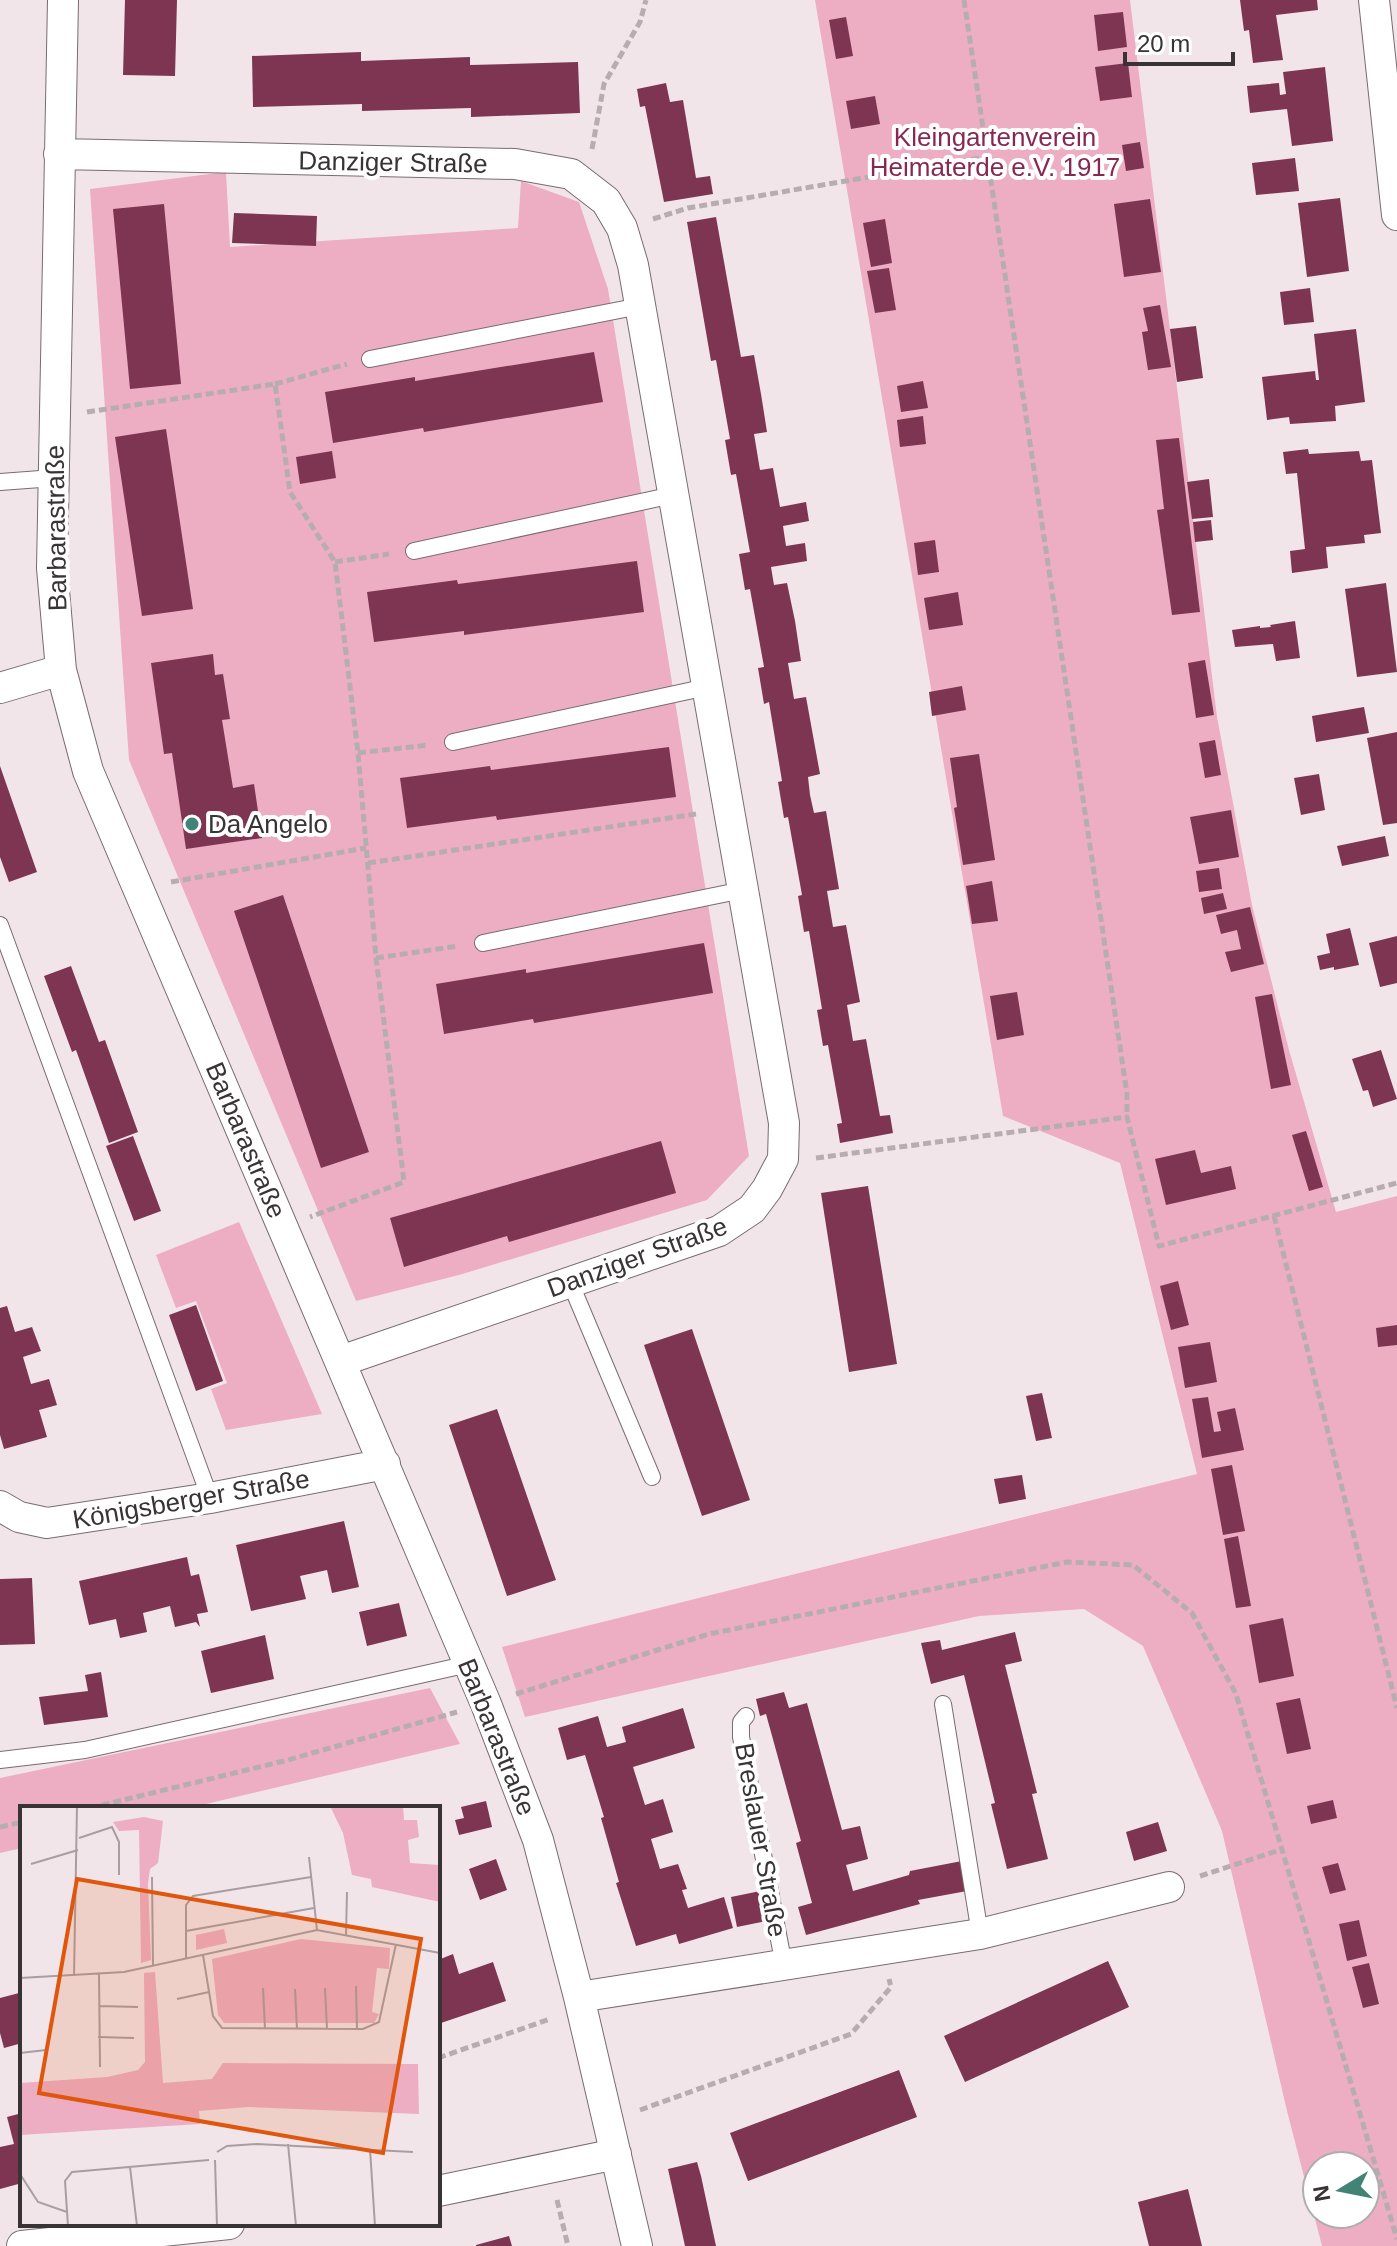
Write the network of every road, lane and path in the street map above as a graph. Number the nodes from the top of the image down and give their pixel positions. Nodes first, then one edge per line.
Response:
1 (63, 0) edge
2 (646, 0) edge
3 (964, 0) edge
4 (1374, 0) edge
5 (1389, 88) edge
6 (59, 154) junction
7 (986, 157) junction
8 (586, 185) junction
9 (688, 208) dead end
10 (1397, 215) edge
11 (640, 306) junction
12 (370, 359) joint
13 (275, 384) junction
14 (55, 417) junction
15 (54, 478) junction
16 (0, 482) edge
17 (673, 495) junction
18 (414, 551) joint
19 (335, 562) junction
20 (61, 670) junction
21 (707, 687) junction
22 (0, 688) edge
23 (453, 742) joint
24 (358, 753) junction
25 (729, 809) junction
26 (366, 848) junction
27 (368, 863) junction
28 (139, 888) junction
29 (743, 890) junction
30 (0, 925) edge
31 (483, 943) joint
32 (376, 958) junction
33 (1127, 1117) junction
34 (783, 1159) junction
35 (1397, 1183) edge
36 (1274, 1216) junction
37 (283, 1227) junction
38 (570, 1282) junction
39 (341, 1361) junction
40 (385, 1464) junction
41 (652, 1477) dead end
42 (210, 1498) junction
43 (0, 1506) edge
44 (469, 1664) junction
45 (486, 1704) junction
46 (943, 1704) dead end
47 (1397, 1708) edge
48 (746, 1716) dead end
49 (0, 1760) edge
50 (98, 1806) edge
51 (20, 1822) edge
52 (0, 1827) edge
53 (1283, 1849) junction
54 (1169, 1887) joint
55 (980, 1934) junction
56 (883, 1950) junction
57 (784, 1966) junction
58 (581, 2002) junction
59 (440, 2057) edge
60 (609, 2122) junction
61 (616, 2154) junction
62 (550, 2168) junction
63 (440, 2191) edge
64 (210, 2226) edge
65 (1397, 2239) edge
66 (22, 2246) edge
67 (568, 2246) edge
68 (637, 2246) edge

1 - 6 street, Barbarastraße
2 - 8 path
3 - 7 path
4 - 5 street
5 - 10 street
6 - 8 street, Danziger Straße
6 - 14 street, Barbarastraße
7 - 9 path
7 - 33 path
8 - 11 street, Danziger Straße
11 - 12 lane
11 - 17 street, Danziger Straße
12 - 13 path
13 - 14 path
13 - 19 path
14 - 15 street, Barbarastraße
15 - 16 lane
15 - 20 street, Barbarastraße
17 - 18 lane
17 - 21 street, Danziger Straße
18 - 19 path
19 - 24 path
20 - 22 street
20 - 28 street, Barbarastraße
21 - 23 lane
21 - 25 street, Danziger Straße
23 - 24 path
24 - 26 path
25 - 27 path
25 - 29 street, Danziger Straße
26 - 27 path
26 - 28 path
27 - 32 path
28 - 37 street, Barbarastraße
29 - 31 lane
29 - 34 street, Danziger Straße
30 - 42 lane
31 - 32 path
32 - 37 path
33 - 34 path
33 - 36 path
34 - 38 street, Danziger Straße
35 - 36 path
36 - 47 path
37 - 39 street, Barbarastraße
38 - 39 street, Danziger Straße
38 - 41 lane
39 - 40 street, Barbarastraße
40 - 42 street, Königsberger Straße
40 - 44 street, Barbarastraße
42 - 43 street, Königsberger Straße
44 - 45 street, Barbarastraße
44 - 49 lane
45 - 50 path
45 - 53 path
45 - 58 street, Barbarastraße
46 - 55 lane
48 - 57 lane, Breslauer Straße
51 - 52 path
53 - 54 path
53 - 65 path
54 - 55 street, Breslauer Straße
55 - 56 street, Breslauer Straße
56 - 57 street, Breslauer Straße
56 - 60 path
57 - 58 street, Breslauer Straße
58 - 59 path
58 - 60 street, Barbarastraße
60 - 61 street, Barbarastraße
61 - 62 street
61 - 68 street, Barbarastraße
62 - 63 street
62 - 67 path
64 - 66 street

